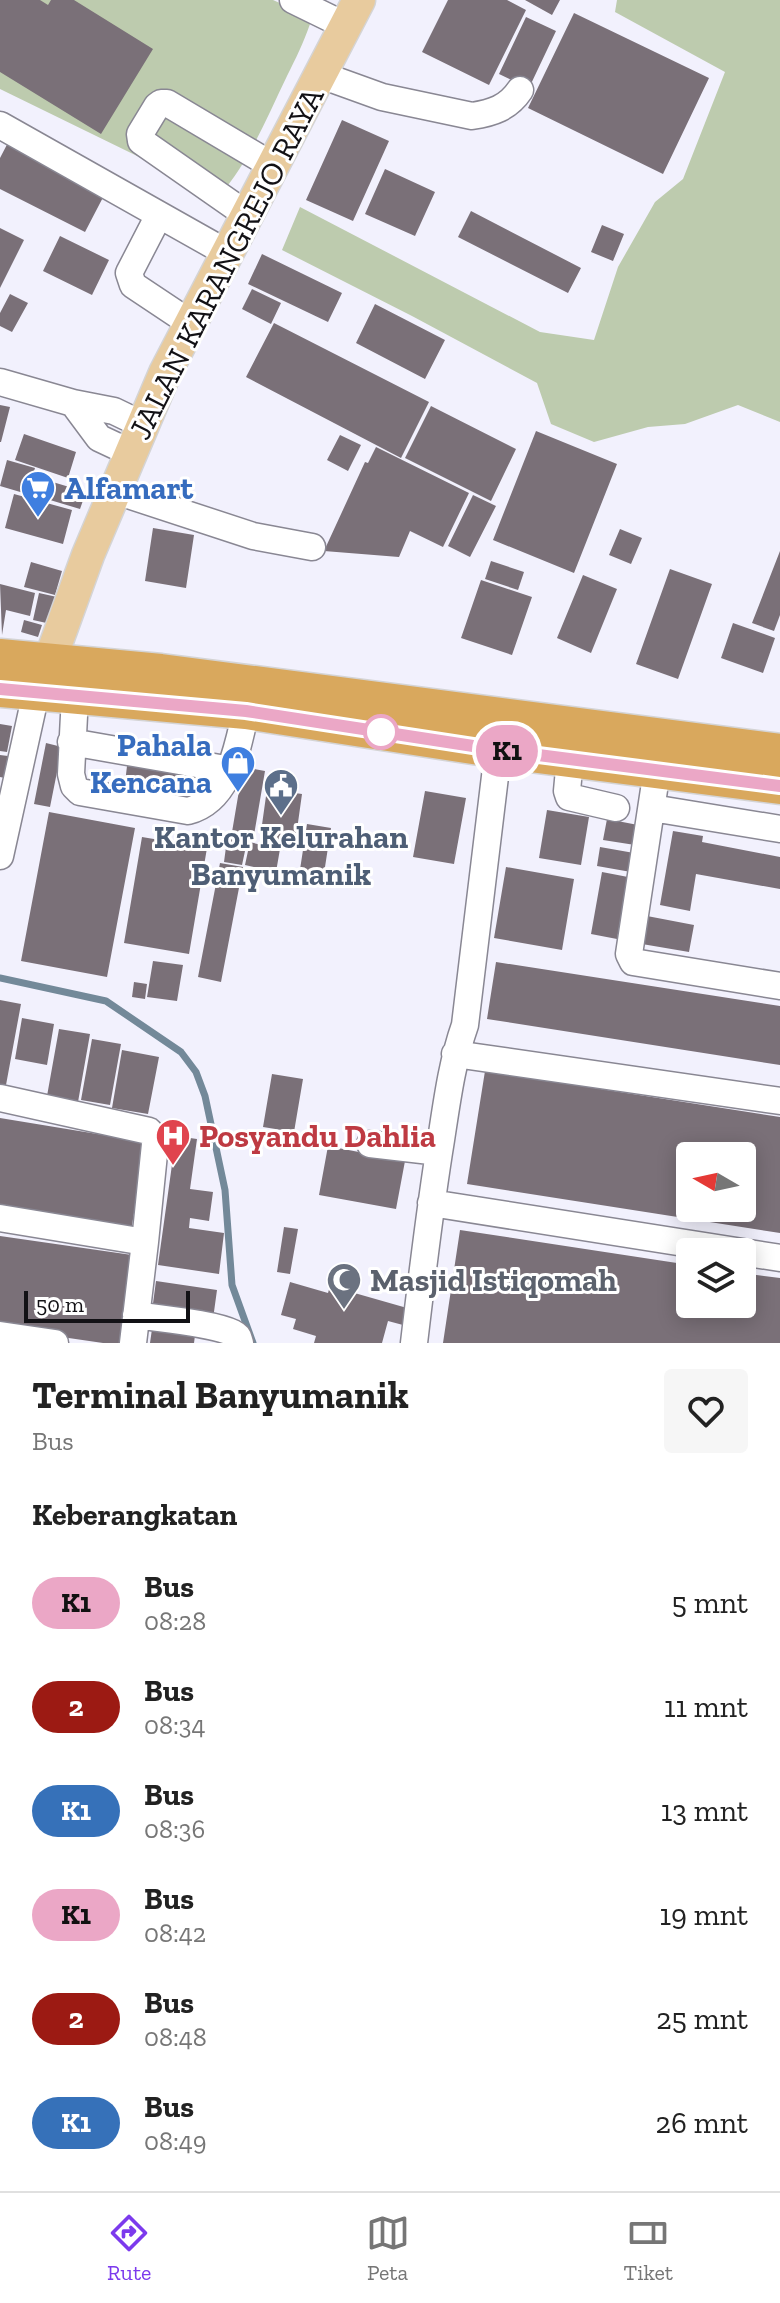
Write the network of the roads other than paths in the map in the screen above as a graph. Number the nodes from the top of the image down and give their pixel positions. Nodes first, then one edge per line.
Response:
1 (293, 0) edge
2 (353, 13) edge
3 (321, 75) junction
4 (520, 90) dead end
5 (0, 125) edge
6 (273, 166) junction
7 (159, 215) junction
8 (247, 215) junction
9 (227, 253) junction
10 (190, 323) junction
11 (0, 382) edge
12 (137, 439) junction
13 (116, 491) junction
14 (312, 547) dead end
15 (0, 657) edge
16 (41, 673) junction
17 (0, 689) edge
18 (75, 696) junction
19 (246, 711) junction
20 (500, 732) junction
21 (71, 742) junction
22 (780, 752) edge
23 (570, 759) junction
24 (231, 770) junction
25 (657, 770) junction
26 (780, 786) edge
27 (616, 808) dead end
28 (652, 808) junction
29 (780, 829) edge
30 (0, 856) edge
31 (780, 986) edge
32 (461, 1055) junction
33 (0, 1098) edge
34 (780, 1101) edge
35 (370, 1144) dead end
36 (439, 1152) junction
37 (439, 1205) junction
38 (0, 1218) edge
39 (145, 1242) junction
40 (780, 1258) edge
41 (136, 1315) junction
42 (0, 1335) edge
43 (55, 1343) edge
44 (133, 1343) edge
45 (240, 1343) edge
46 (414, 1343) edge
47 (428, 1343) edge

1 - 2 street
2 - 3 main road, JALAN KARANGREJO RAYA
3 - 4 street
3 - 6 main road, JALAN KARANGREJO RAYA
5 - 7 street
6 - 8 main road, JALAN KARANGREJO RAYA
6 - 8 street
7 - 9 street
7 - 10 street
8 - 9 main road, JALAN KARANGREJO RAYA
9 - 10 main road, JALAN KARANGREJO RAYA
10 - 12 main road, JALAN KARANGREJO RAYA
11 - 12 street
12 - 13 main road, JALAN KARANGREJO RAYA
13 - 14 street
13 - 16 main road, JALAN KARANGREJO RAYA
15 - 16 highway
16 - 17 highway
16 - 18 highway
16 - 20 highway
16 - 30 street
18 - 19 highway
18 - 21 street
19 - 20 highway
19 - 24 street
20 - 22 highway
20 - 23 highway
20 - 32 street
21 - 24 street
21 - 24 street
23 - 25 highway
23 - 27 street
25 - 26 highway
25 - 28 street
28 - 29 street
28 - 31 street
32 - 34 street
32 - 36 street
32 - 37 street
33 - 39 street
35 - 36 street
36 - 37 street
37 - 40 street
37 - 46 street
37 - 47 street
38 - 39 street
39 - 41 street
41 - 44 street
41 - 45 street
42 - 43 street

